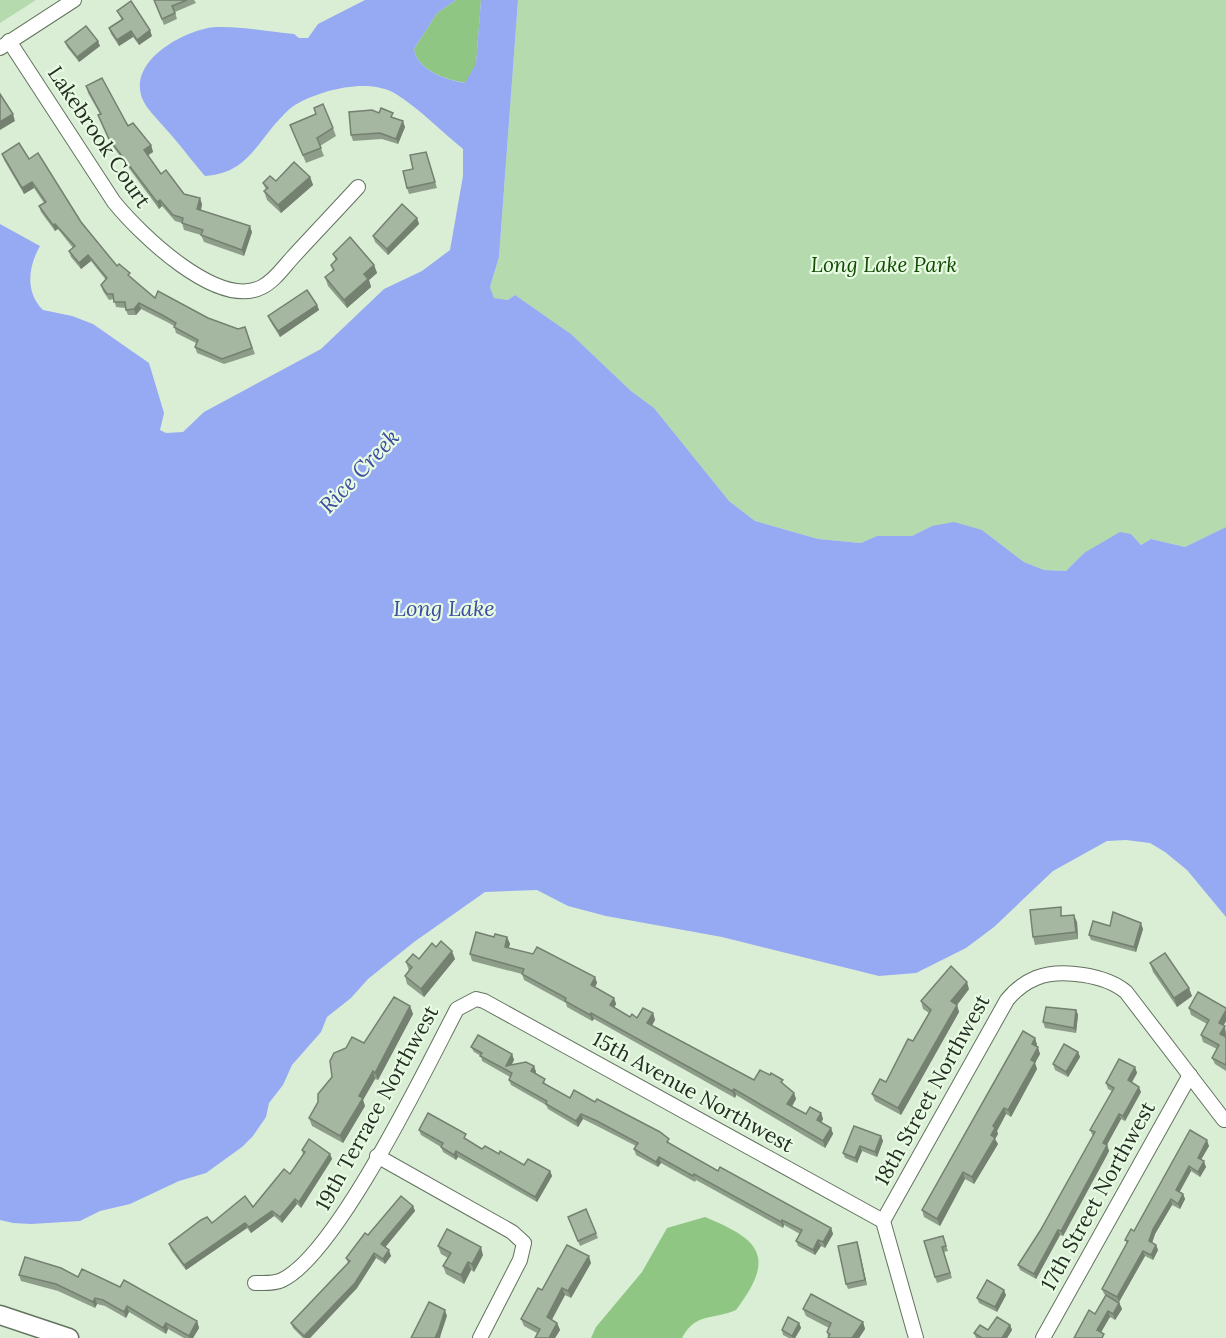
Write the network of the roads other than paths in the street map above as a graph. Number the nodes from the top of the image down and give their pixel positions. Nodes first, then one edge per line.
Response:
1 (74, 0) edge
2 (4, 44) edge
3 (358, 187) dead end
4 (484, 1000) joint
5 (1190, 1075) junction
6 (1224, 1120) dead end
7 (377, 1156) junction
8 (883, 1221) junction
9 (255, 1283) dead end
10 (0, 1315) edge
11 (38, 1332) edge
12 (69, 1338) edge
13 (480, 1338) edge
14 (916, 1338) edge
15 (1043, 1338) edge

1 - 2 street
2 - 3 street, Lakebrook Court
4 - 7 street, 19th Terrace Northwest
4 - 8 street, 15th Avenue Northwest
5 - 6 street
5 - 8 street, 18th Street Northwest
5 - 15 street, 17th Street Northwest
7 - 9 street, 19th Terrace Northwest
7 - 13 street
8 - 14 street
10 - 11 street
11 - 12 street

